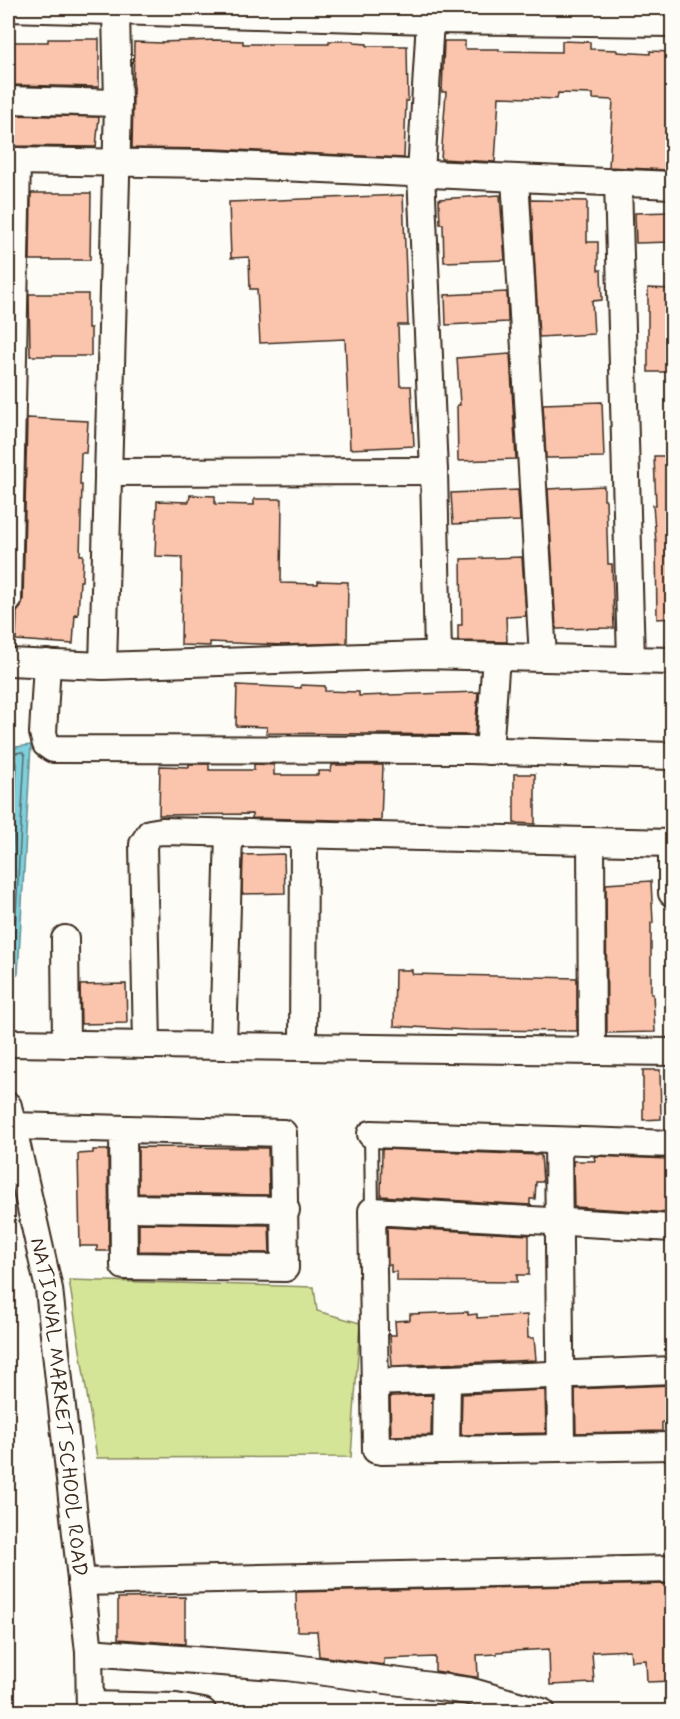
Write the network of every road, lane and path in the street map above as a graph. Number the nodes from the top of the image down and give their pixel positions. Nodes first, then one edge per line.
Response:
1 (8, 8) edge
2 (183, 10) edge
3 (116, 12) junction
4 (376, 13) edge
5 (656, 18) edge
6 (430, 20) junction
7 (8, 100) edge
8 (118, 103) junction
9 (12, 161) edge
10 (116, 163) junction
11 (421, 173) junction
12 (515, 178) junction
13 (618, 182) junction
14 (672, 185) edge
15 (434, 471) junction
16 (108, 472) junction
17 (8, 600) edge
18 (438, 655) junction
19 (496, 657) junction
20 (543, 657) junction
21 (631, 660) junction
22 (672, 661) edge
23 (8, 662) edge
24 (47, 663) junction
25 (103, 666) junction
26 (489, 751) junction
27 (672, 756) edge
28 (229, 833) junction
29 (304, 835) junction
30 (591, 841) junction
31 (672, 843) edge
32 (672, 893) edge
33 (65, 939) dead end
34 (8, 1043) edge
35 (66, 1044) junction
36 (147, 1045) junction
37 (223, 1046) junction
38 (303, 1047) junction
39 (592, 1051) junction
40 (672, 1052) edge
41 (9, 1116) edge
42 (123, 1129) junction
43 (371, 1134) joint
44 (558, 1141) junction
45 (672, 1144) edge
46 (123, 1208) junction
47 (286, 1210) junction
48 (372, 1211) junction
49 (559, 1221) junction
50 (672, 1228) edge
51 (672, 1370) edge
52 (560, 1374) junction
53 (447, 1379) junction
54 (375, 1382) junction
55 (672, 1446) edge
56 (561, 1447) junction
57 (446, 1450) junction
58 (672, 1569) edge
59 (81, 1582) junction
60 (89, 1653) junction
61 (90, 1708) edge
62 (203, 1712) edge
63 (542, 1712) edge

1 - 3 street
2 - 3 street
2 - 4 street
3 - 8 street
4 - 6 street
5 - 6 street
6 - 11 street
7 - 8 street
8 - 10 street
9 - 10 street
9 - 17 street
10 - 11 street
10 - 16 street
11 - 12 street
11 - 15 street
12 - 13 street
12 - 20 street
13 - 14 street
13 - 21 street
15 - 16 street
15 - 18 street
16 - 25 street
18 - 19 street
18 - 25 street
19 - 20 street
19 - 26 street
20 - 21 street
21 - 22 street
23 - 24 street
24 - 25 street
24 - 26 street
26 - 27 street
28 - 29 street
28 - 36 street
28 - 37 street
29 - 30 street
29 - 38 street
30 - 31 street
30 - 39 street
31 - 32 street
33 - 35 street
34 - 35 street
35 - 36 street
36 - 37 street
37 - 38 street
38 - 39 street
39 - 40 street
41 - 42 street
41 - 59 street, NATIONAL MARKET SCHOOL ROAD
42 - 46 street
42 - 47 street
43 - 44 street
43 - 48 lane
44 - 45 street
44 - 49 street
46 - 47 street
46 - 47 street
48 - 49 street
48 - 54 street
49 - 50 street
49 - 52 street
51 - 52 street
52 - 53 street
52 - 56 street
53 - 54 street
53 - 57 street
54 - 57 street
55 - 56 street
56 - 57 street
58 - 59 street
59 - 60 street, NATIONAL MARKET SCHOOL ROAD
60 - 61 street, NATIONAL MARKET SCHOOL ROAD
60 - 63 street
61 - 62 street

